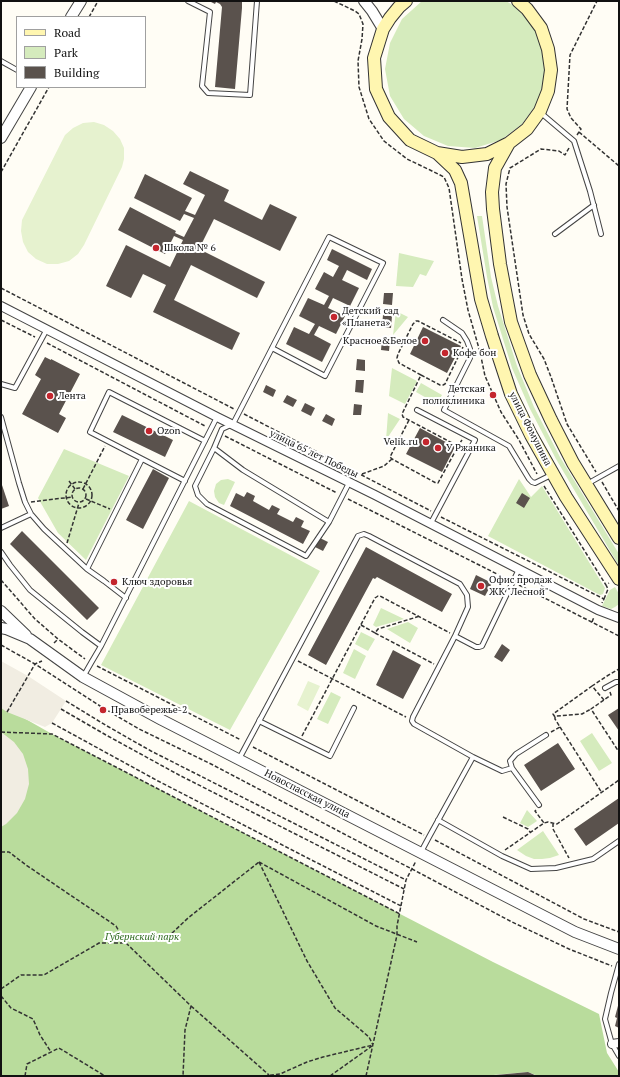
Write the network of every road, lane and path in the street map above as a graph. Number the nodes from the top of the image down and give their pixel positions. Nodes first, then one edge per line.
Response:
1 (81, 1) edge
2 (98, 1) edge
3 (188, 1) edge
4 (257, 1) edge
5 (334, 1) edge
6 (364, 1) edge
7 (406, 1) edge
8 (518, 1) edge
9 (597, 1) edge
10 (72, 16) edge
11 (90, 16) edge
12 (383, 29) junction
13 (1, 61) edge
14 (16, 69) edge
15 (30, 88) edge
16 (48, 88) edge
17 (540, 112) junction
18 (579, 132) junction
19 (1, 138) edge
20 (574, 141) junction
21 (509, 143) junction
22 (437, 154) junction
23 (619, 166) edge
24 (1, 172) edge
25 (594, 205) junction
26 (554, 234) dead end
27 (601, 234) dead end
28 (1, 288) edge
29 (1, 306) edge
30 (1, 320) edge
31 (443, 320) dead end
32 (46, 329) junction
33 (41, 340) junction
34 (272, 348) junction
35 (421, 375) junction
36 (1, 384) edge
37 (417, 410) dead end
38 (239, 412) junction
39 (1, 417) edge
40 (218, 417) junction
41 (409, 420) junction
42 (233, 424) junction
43 (220, 433) junction
44 (199, 438) junction
45 (107, 441) junction
46 (205, 441) junction
47 (214, 448) junction
48 (142, 459) junction
49 (392, 459) junction
50 (619, 466) edge
51 (553, 474) junction
52 (361, 475) dead end
53 (599, 478) junction
54 (185, 480) junction
55 (541, 480) junction
56 (68, 481) dead end
57 (350, 482) junction
58 (86, 484) junction
59 (586, 484) junction
60 (72, 485) junction
61 (75, 489) junction
62 (84, 489) junction
63 (342, 496) junction
64 (72, 497) junction
65 (67, 498) junction
66 (86, 499) junction
67 (90, 501) junction
68 (25, 502) junction
69 (79, 503) junction
70 (78, 508) junction
71 (619, 511) edge
72 (115, 512) junction
73 (31, 514) junction
74 (329, 522) junction
75 (430, 524) junction
76 (1, 528) edge
77 (619, 538) edge
78 (65, 548) junction
79 (1, 552) edge
80 (87, 569) junction
81 (519, 569) junction
82 (618, 578) edge
83 (1, 580) edge
84 (513, 582) junction
85 (606, 584) junction
86 (126, 598) junction
87 (604, 599) dead end
88 (1, 611) edge
89 (420, 616) junction
90 (619, 618) edge
91 (361, 625) junction
92 (1, 628) edge
93 (375, 633) junction
94 (455, 636) junction
95 (619, 636) edge
96 (58, 638) junction
97 (30, 639) junction
98 (54, 643) dead end
99 (1, 645) edge
100 (101, 646) junction
101 (292, 658) junction
102 (42, 661) dead end
103 (91, 662) junction
104 (35, 664) junction
105 (439, 666) junction
106 (83, 678) junction
107 (332, 678) junction
108 (619, 682) edge
109 (592, 686) dead end
110 (606, 688) joint
111 (66, 701) dead end
112 (354, 708) dead end
113 (590, 708) junction
114 (61, 709) dead end
115 (7, 712) dead end
116 (261, 717) junction
117 (406, 717) dead end
118 (555, 717) junction
119 (52, 723) dead end
120 (560, 727) junction
121 (1, 732) edge
122 (546, 735) joint
123 (301, 737) dead end
124 (247, 743) junction
125 (619, 752) edge
126 (473, 757) junction
127 (239, 759) junction
128 (512, 768) junction
129 (619, 780) edge
130 (602, 793) junction
131 (539, 805) joint
132 (503, 817) dead end
133 (438, 820) junction
134 (544, 823) junction
135 (553, 823) junction
136 (530, 832) junction
137 (429, 837) junction
138 (619, 841) edge
139 (1, 852) edge
140 (421, 853) junction
141 (499, 854) junction
142 (259, 862) junction
143 (572, 864) junction
144 (412, 869) junction
145 (406, 880) junction
146 (404, 889) junction
147 (401, 906) junction
148 (400, 914) junction
149 (619, 932) edge
150 (397, 935) junction
151 (126, 942) junction
152 (417, 942) dead end
153 (619, 949) edge
154 (618, 966) edge
155 (1, 989) edge
156 (1, 996) edge
157 (190, 1006) junction
158 (616, 1043) edge
159 (373, 1045) junction
160 (51, 1052) junction
161 (619, 1056) edge
162 (269, 1075) edge
163 (25, 1076) edge
164 (105, 1076) edge
165 (183, 1076) edge
166 (264, 1076) edge
167 (330, 1076) edge
168 (366, 1076) edge

1 - 10 street
2 - 11 path
3 - 4 lane
5 - 55 path
6 - 12 street
7 - 12 main road
8 - 17 main road
9 - 18 path
12 - 22 main road
13 - 14 lane
15 - 19 street
16 - 24 path
17 - 20 lane
17 - 21 main road
18 - 20 path
18 - 23 path
20 - 25 lane
20 - 53 path
21 - 22 main road
21 - 59 main road
22 - 51 main road, улица Фомушина
25 - 26 lane
25 - 27 lane
28 - 38 path
29 - 32 street, улица 65 лет Победы
30 - 33 path
31 - 55 lane
32 - 33 lane
32 - 40 street, улица 65 лет Победы
33 - 36 lane
33 - 44 path
34 - 34 lane
34 - 38 lane
35 - 35 path
35 - 41 path
37 - 75 lane
38 - 42 lane
39 - 68 lane
40 - 42 street, улица 65 лет Победы
40 - 46 lane
41 - 49 path
41 - 49 path
42 - 43 lane
42 - 57 street, улица 65 лет Победы
43 - 47 lane
43 - 63 path
44 - 45 lane
44 - 46 lane
45 - 48 lane
45 - 58 path
46 - 54 lane
47 - 74 lane
47 - 74 lane
48 - 54 lane
48 - 72 lane
49 - 52 path
50 - 53 lane
51 - 55 lane
51 - 82 main road, улица Фомушина
53 - 59 lane
53 - 71 path
54 - 86 lane
55 - 85 path
56 - 60 path
57 - 63 lane
57 - 75 street, улица 65 лет Победы
58 - 60 path
58 - 62 path
58 - 67 path
59 - 77 main road
60 - 61 path
60 - 65 path
61 - 62 path
61 - 64 path
62 - 66 path
63 - 74 lane
63 - 84 path
64 - 65 path
64 - 69 path
65 - 68 path
65 - 70 path
66 - 67 path
66 - 69 path
67 - 70 path
67 - 72 path
68 - 73 lane
69 - 70 path
70 - 78 path
72 - 80 lane
73 - 76 lane
73 - 78 lane
75 - 81 street, улица 65 лет Победы
78 - 80 lane
79 - 100 lane
80 - 86 lane
81 - 84 lane
81 - 90 street, улица 65 лет Победы
82 - 85 path
83 - 96 path
84 - 94 lane
84 - 95 path
85 - 87 path
86 - 100 lane
88 - 97 street
89 - 91 path
89 - 93 path
89 - 94 path
91 - 93 path
91 - 107 path
92 - 97 street, Новоспасская улица
93 - 105 path
94 - 101 lane
94 - 105 lane
96 - 98 path
96 - 103 path
97 - 106 street, Новоспасская улица
99 - 104 path
100 - 103 lane
101 - 107 path
101 - 116 lane
102 - 104 path
103 - 106 lane
103 - 124 path
104 - 115 path
104 - 144 path
105 - 126 lane
106 - 127 street, Новоспасская улица
107 - 117 path
107 - 123 path
108 - 110 lane
109 - 118 path
110 - 113 path
111 - 145 path
112 - 116 lane
113 - 118 path
113 - 125 path
114 - 146 path
116 - 124 lane
118 - 120 path
119 - 147 path
120 - 122 path
120 - 130 path
121 - 148 path
122 - 128 lane
124 - 127 lane
124 - 137 path
126 - 128 lane
126 - 133 lane
127 - 140 street, Новоспасская улица
128 - 131 lane
129 - 130 path
130 - 135 path
131 - 134 path
132 - 136 path
133 - 137 lane
133 - 141 lane
134 - 135 path
134 - 136 path
135 - 143 path
136 - 141 path
137 - 140 lane
137 - 149 path
138 - 143 lane
139 - 151 path
140 - 144 path
140 - 153 street, Новоспасская улица
141 - 143 lane
142 - 150 path
142 - 151 path
142 - 159 path
144 - 145 path
144 - 154 path
145 - 146 path
146 - 147 path
147 - 148 path
148 - 150 path
150 - 152 path
150 - 159 path
151 - 155 path
151 - 157 path
154 - 158 lane
156 - 160 path
157 - 162 path
157 - 165 path
158 - 161 lane
159 - 162 path
159 - 167 path
159 - 168 path
160 - 163 path
160 - 164 path
162 - 166 path

